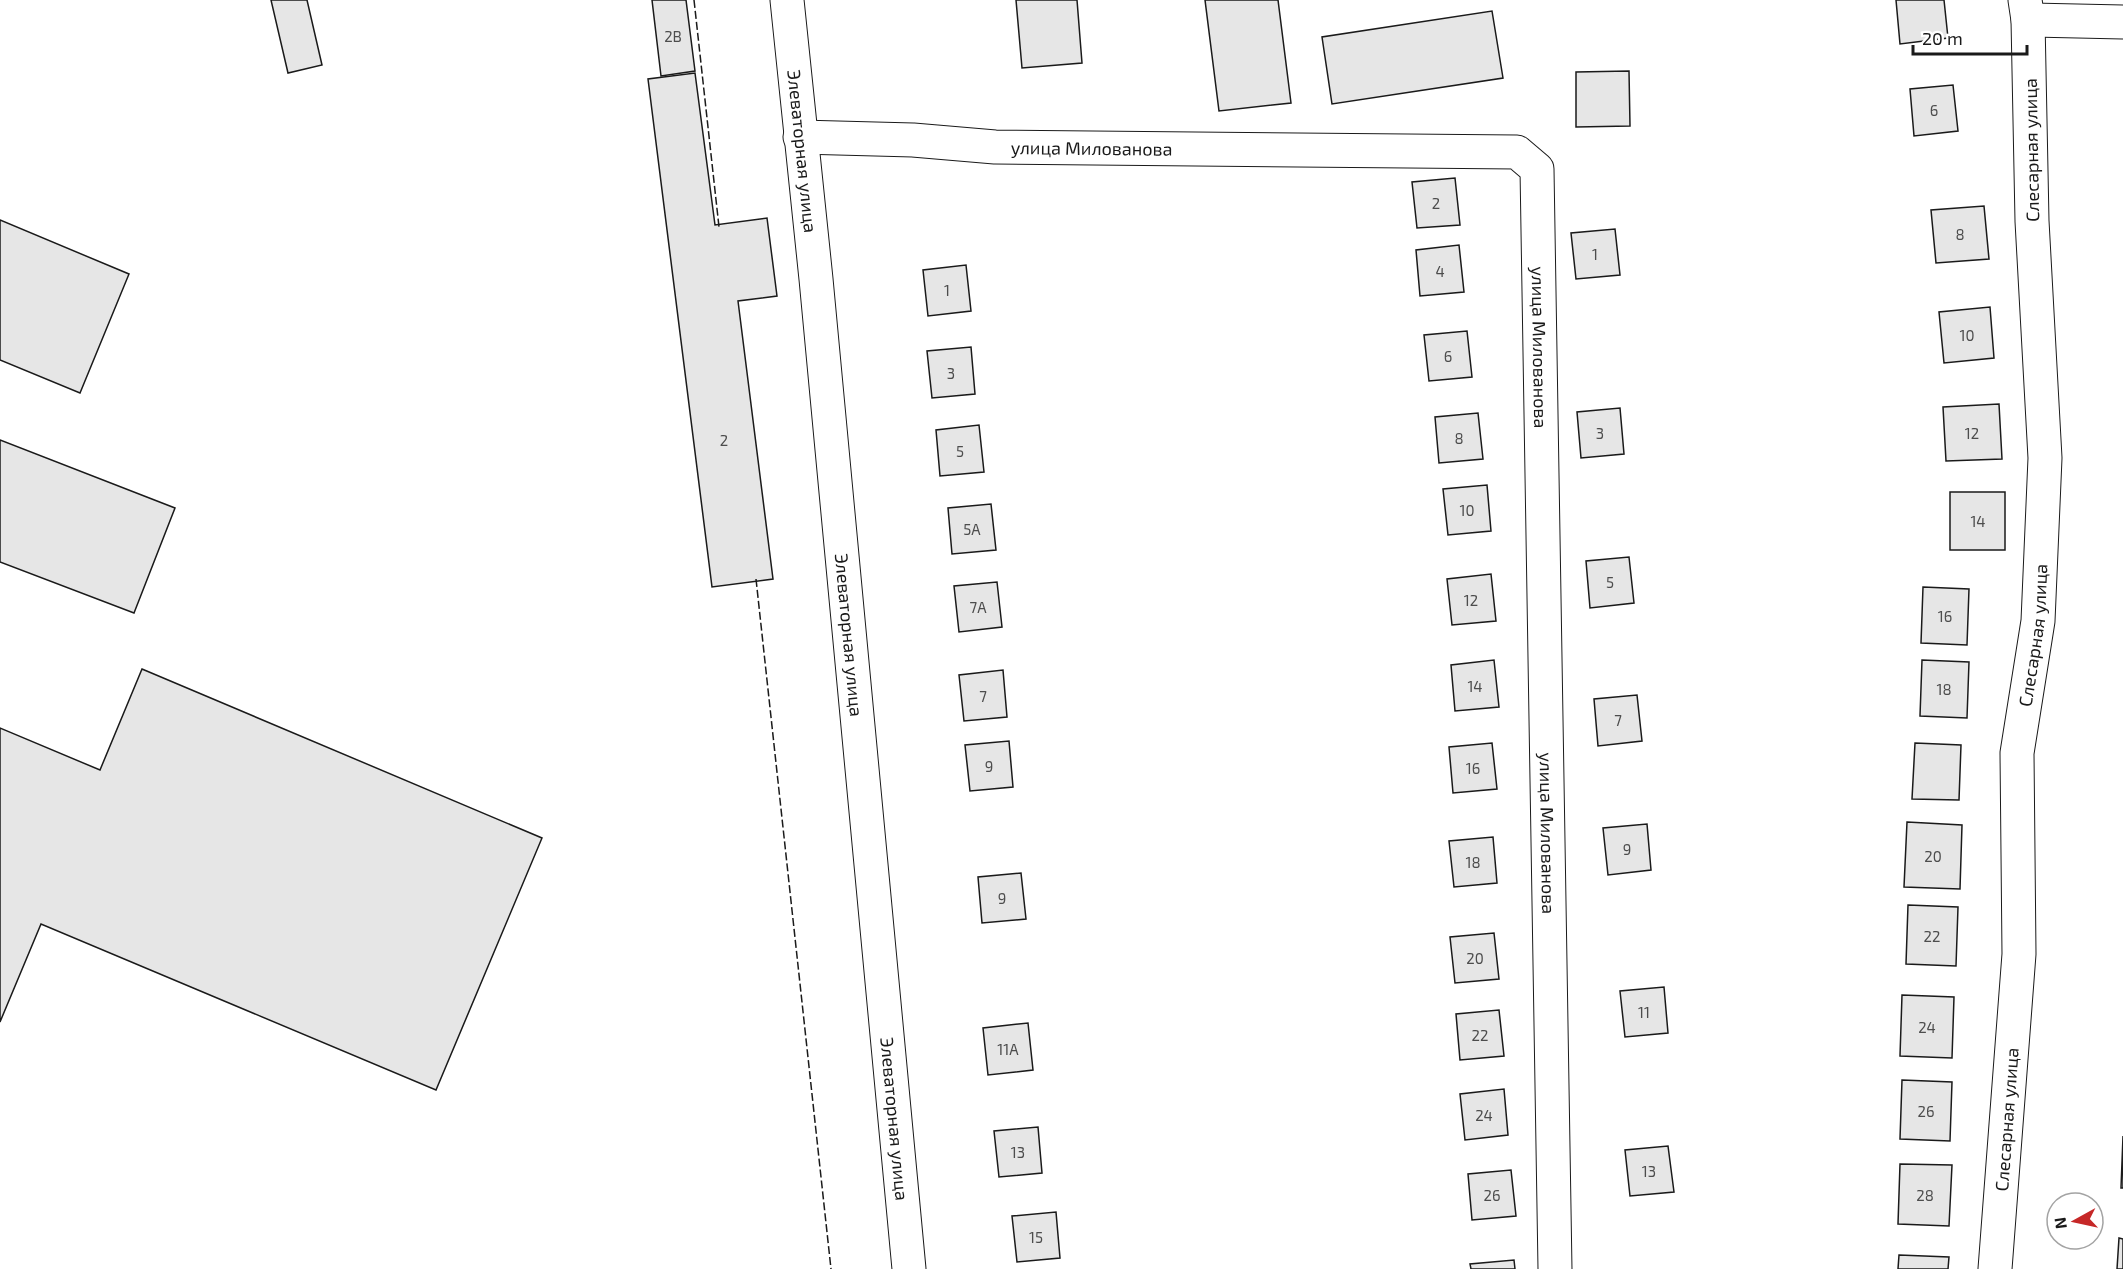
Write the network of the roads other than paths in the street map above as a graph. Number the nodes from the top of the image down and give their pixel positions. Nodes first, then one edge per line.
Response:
1 (787, 0) edge
2 (2027, 10) edge
3 (2123, 22) edge
4 (800, 137) junction
5 (909, 1269) edge
6 (1555, 1269) edge
7 (1995, 1269) edge

1 - 4 street, Элеваторная улица
2 - 3 street
2 - 7 street, Слесарная улица
4 - 5 street, Элеваторная улица
4 - 6 street, улица Милованова

